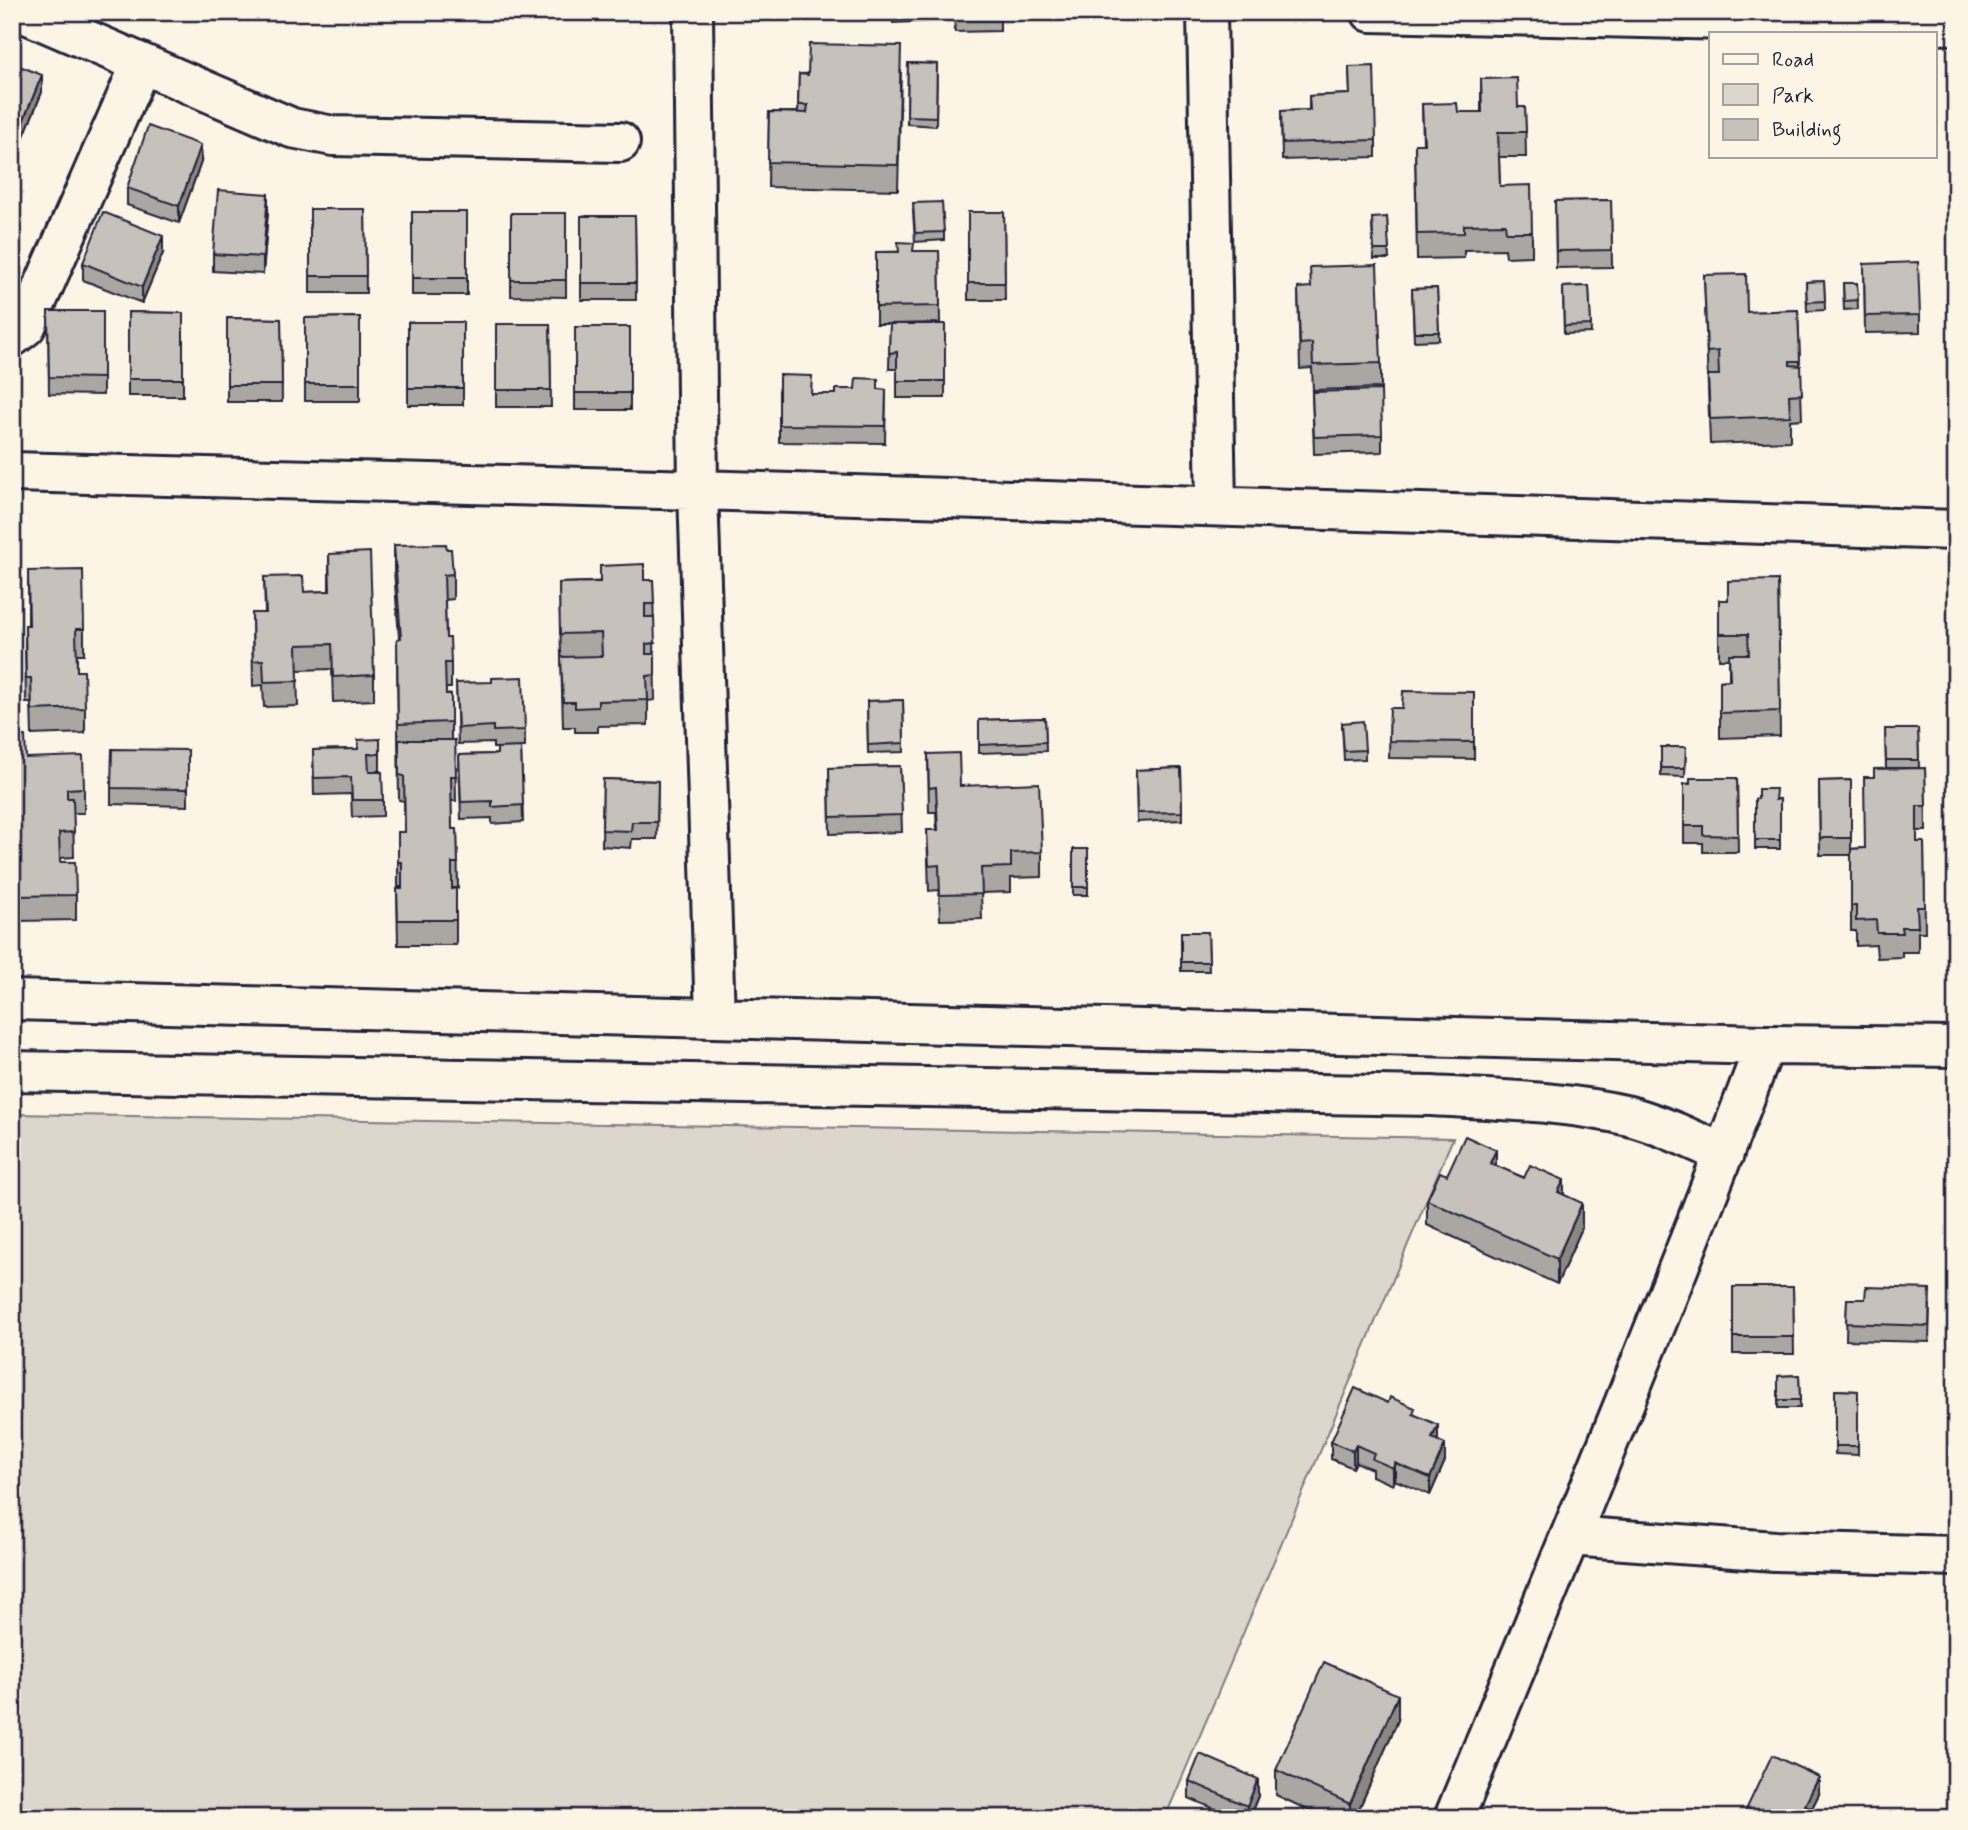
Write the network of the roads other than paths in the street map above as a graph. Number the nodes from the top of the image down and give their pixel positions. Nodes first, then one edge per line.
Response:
1 (22, 12) edge
2 (693, 12) edge
3 (1207, 12) edge
4 (1371, 12) edge
5 (1956, 25) edge
6 (141, 64) junction
7 (620, 142) dead end
8 (12, 337) edge
9 (12, 472) edge
10 (698, 490) junction
11 (1216, 506) junction
12 (1956, 530) edge
13 (12, 1000) edge
14 (715, 1018) junction
15 (1765, 1045) junction
16 (1956, 1047) edge
17 (12, 1070) edge
18 (1724, 1154) junction
19 (1570, 1536) junction
20 (1956, 1556) edge
21 (1454, 1818) edge

1 - 6 street
2 - 10 street
3 - 11 street
4 - 5 street
6 - 7 street
6 - 8 street
9 - 10 street
10 - 11 street
10 - 14 street
11 - 12 street
13 - 14 street
14 - 15 street
15 - 16 street
15 - 18 street
17 - 18 street
18 - 19 street
19 - 20 street
19 - 21 street

